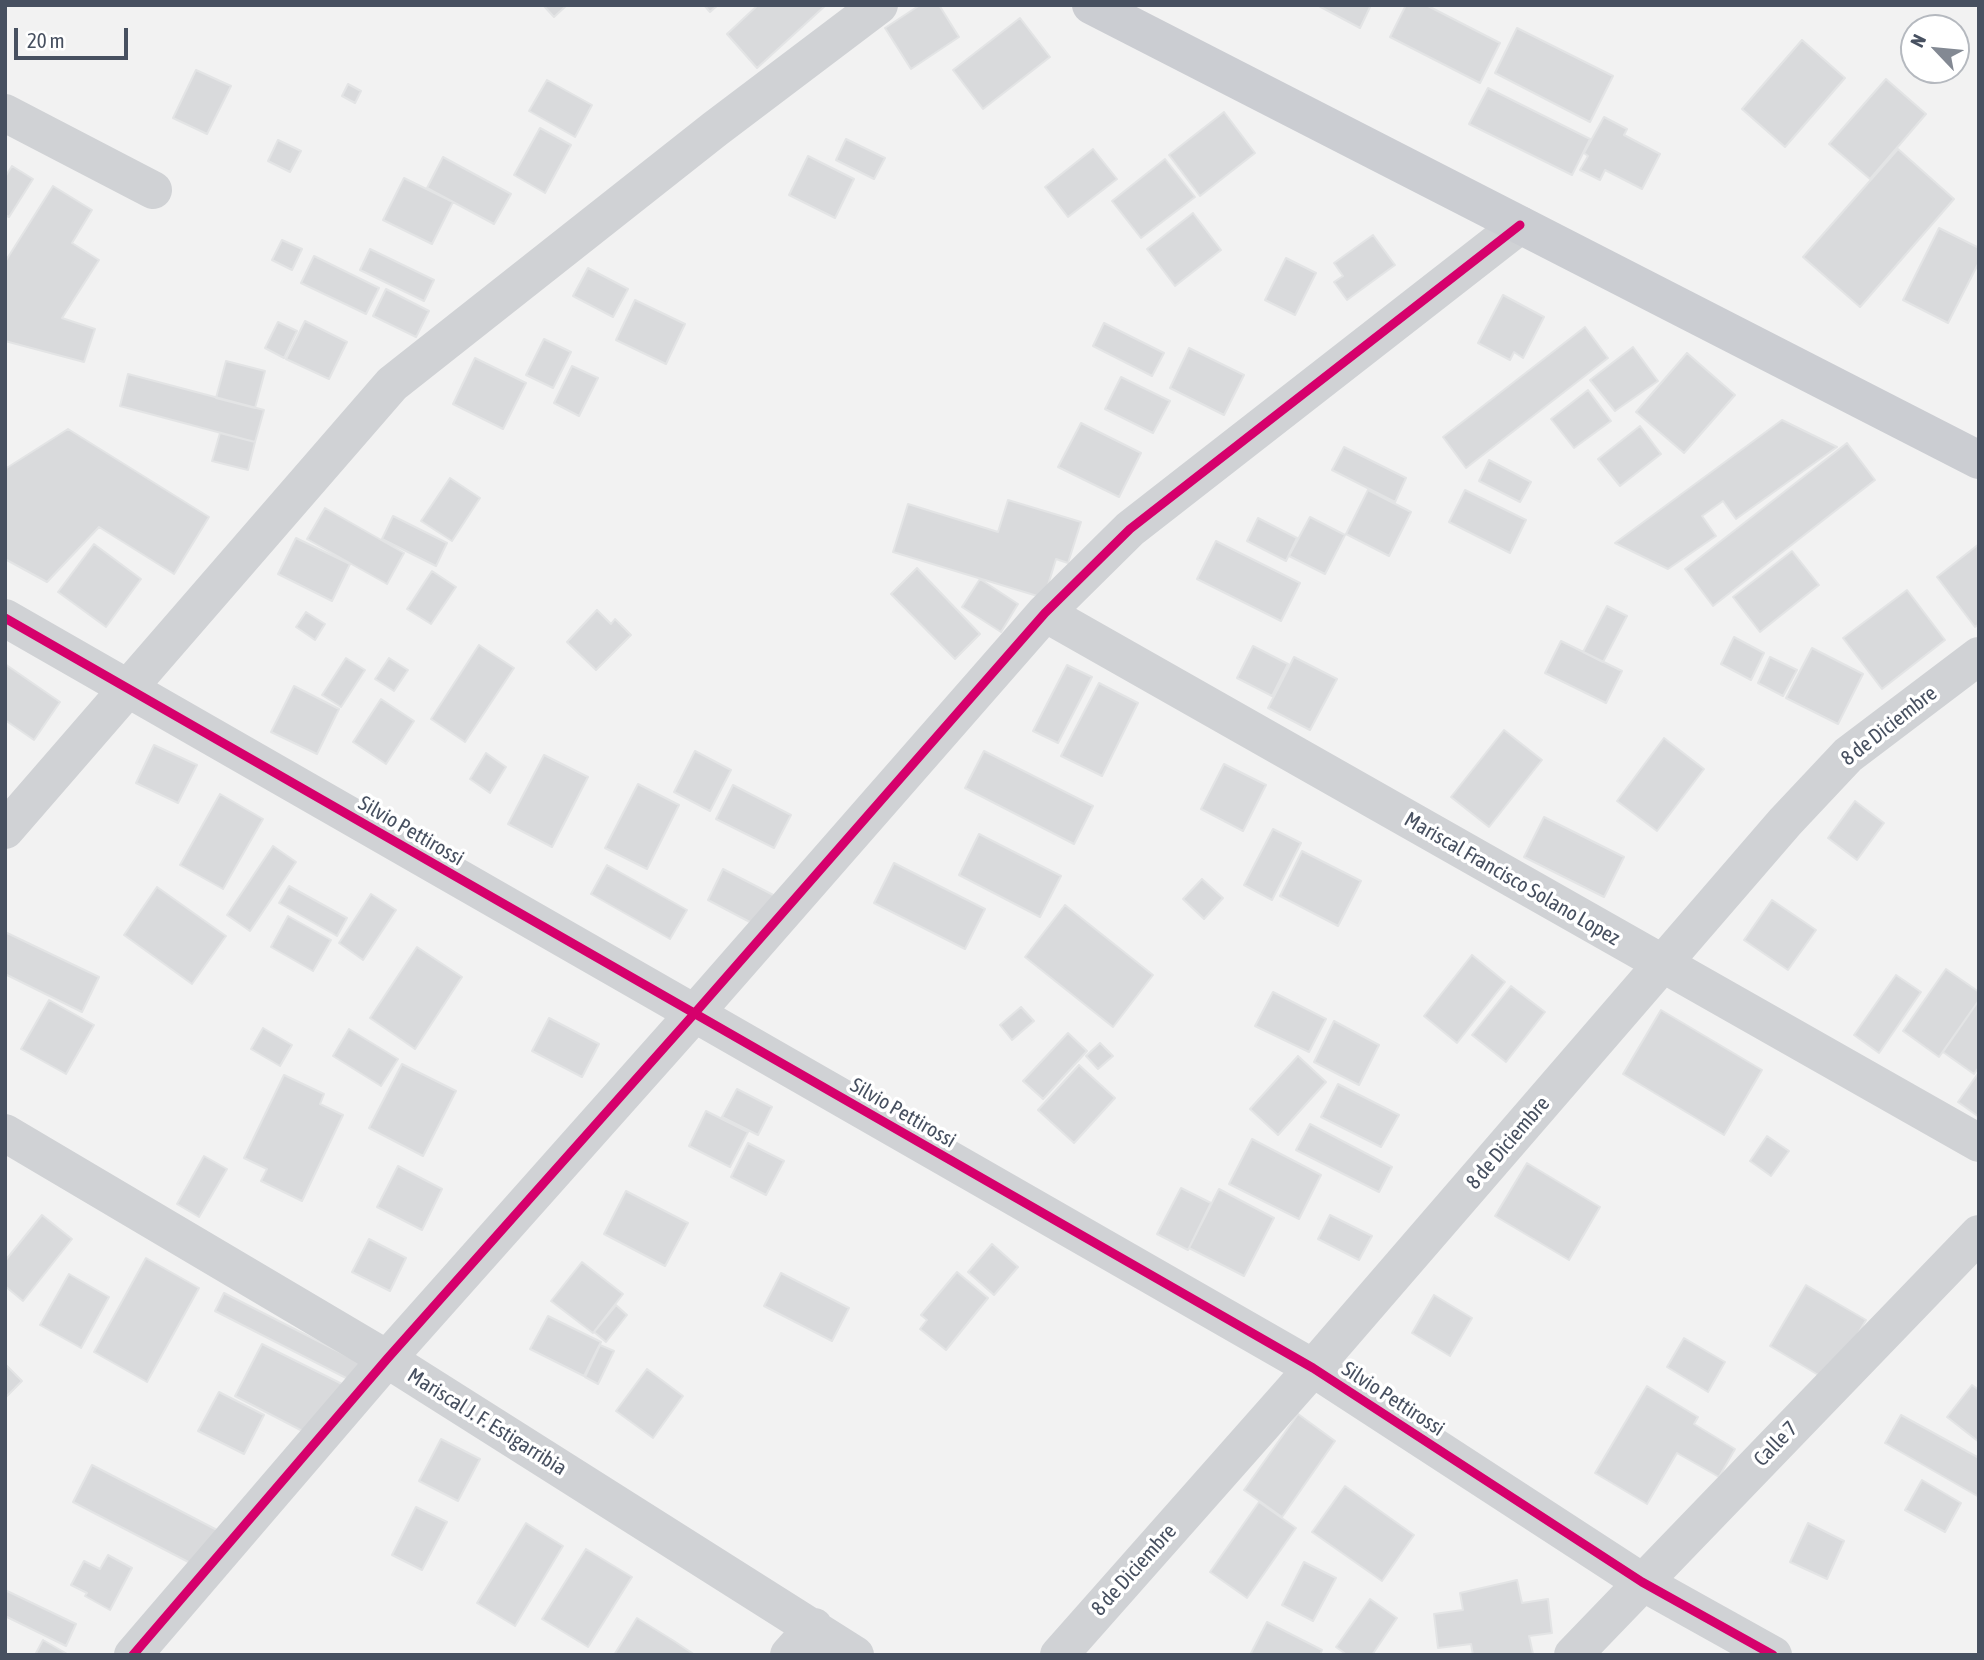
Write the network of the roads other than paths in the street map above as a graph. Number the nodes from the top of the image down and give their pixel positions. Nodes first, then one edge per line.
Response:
1 (879, 5) edge
2 (1091, 5) edge
3 (5, 113) edge
4 (153, 190) dead end
5 (1520, 225) junction
6 (1979, 460) edge
7 (1045, 613) junction
8 (5, 618) edge
9 (1979, 656) edge
10 (128, 690) junction
11 (5, 830) edge
12 (1662, 965) junction
13 (694, 1014) junction
14 (5, 1133) edge
15 (1979, 1143) edge
16 (1979, 1234) edge
17 (387, 1359) junction
18 (1313, 1368) junction
19 (1642, 1582) junction
20 (814, 1627) junction
21 (133, 1655) edge
22 (789, 1655) edge
23 (855, 1655) edge
24 (1059, 1655) edge
25 (1573, 1655) edge
26 (1773, 1655) edge

1 - 10 street
2 - 5 main road
3 - 4 street
5 - 6 main road
5 - 7 street
7 - 12 street, Mariscal Francisco Solano Lopez
7 - 13 street
8 - 10 street, Silvio Pettirossi
9 - 12 street, 8 de Diciembre
10 - 11 street
10 - 13 street, Silvio Pettirossi
12 - 15 street, Mariscal Francisco Solano Lopez
12 - 18 street, 8 de Diciembre
13 - 17 street
13 - 18 street, Silvio Pettirossi
14 - 17 street, Mariscal J. F. Estigarribia
16 - 19 street, Calle 7
17 - 20 street, Mariscal J. F. Estigarribia
17 - 21 street
18 - 19 street, Silvio Pettirossi
18 - 24 street, 8 de Diciembre
19 - 25 street, Calle 7
19 - 26 street, Silvio Pettirossi
20 - 22 street
20 - 23 street, Mariscal J. F. Estigarribia

